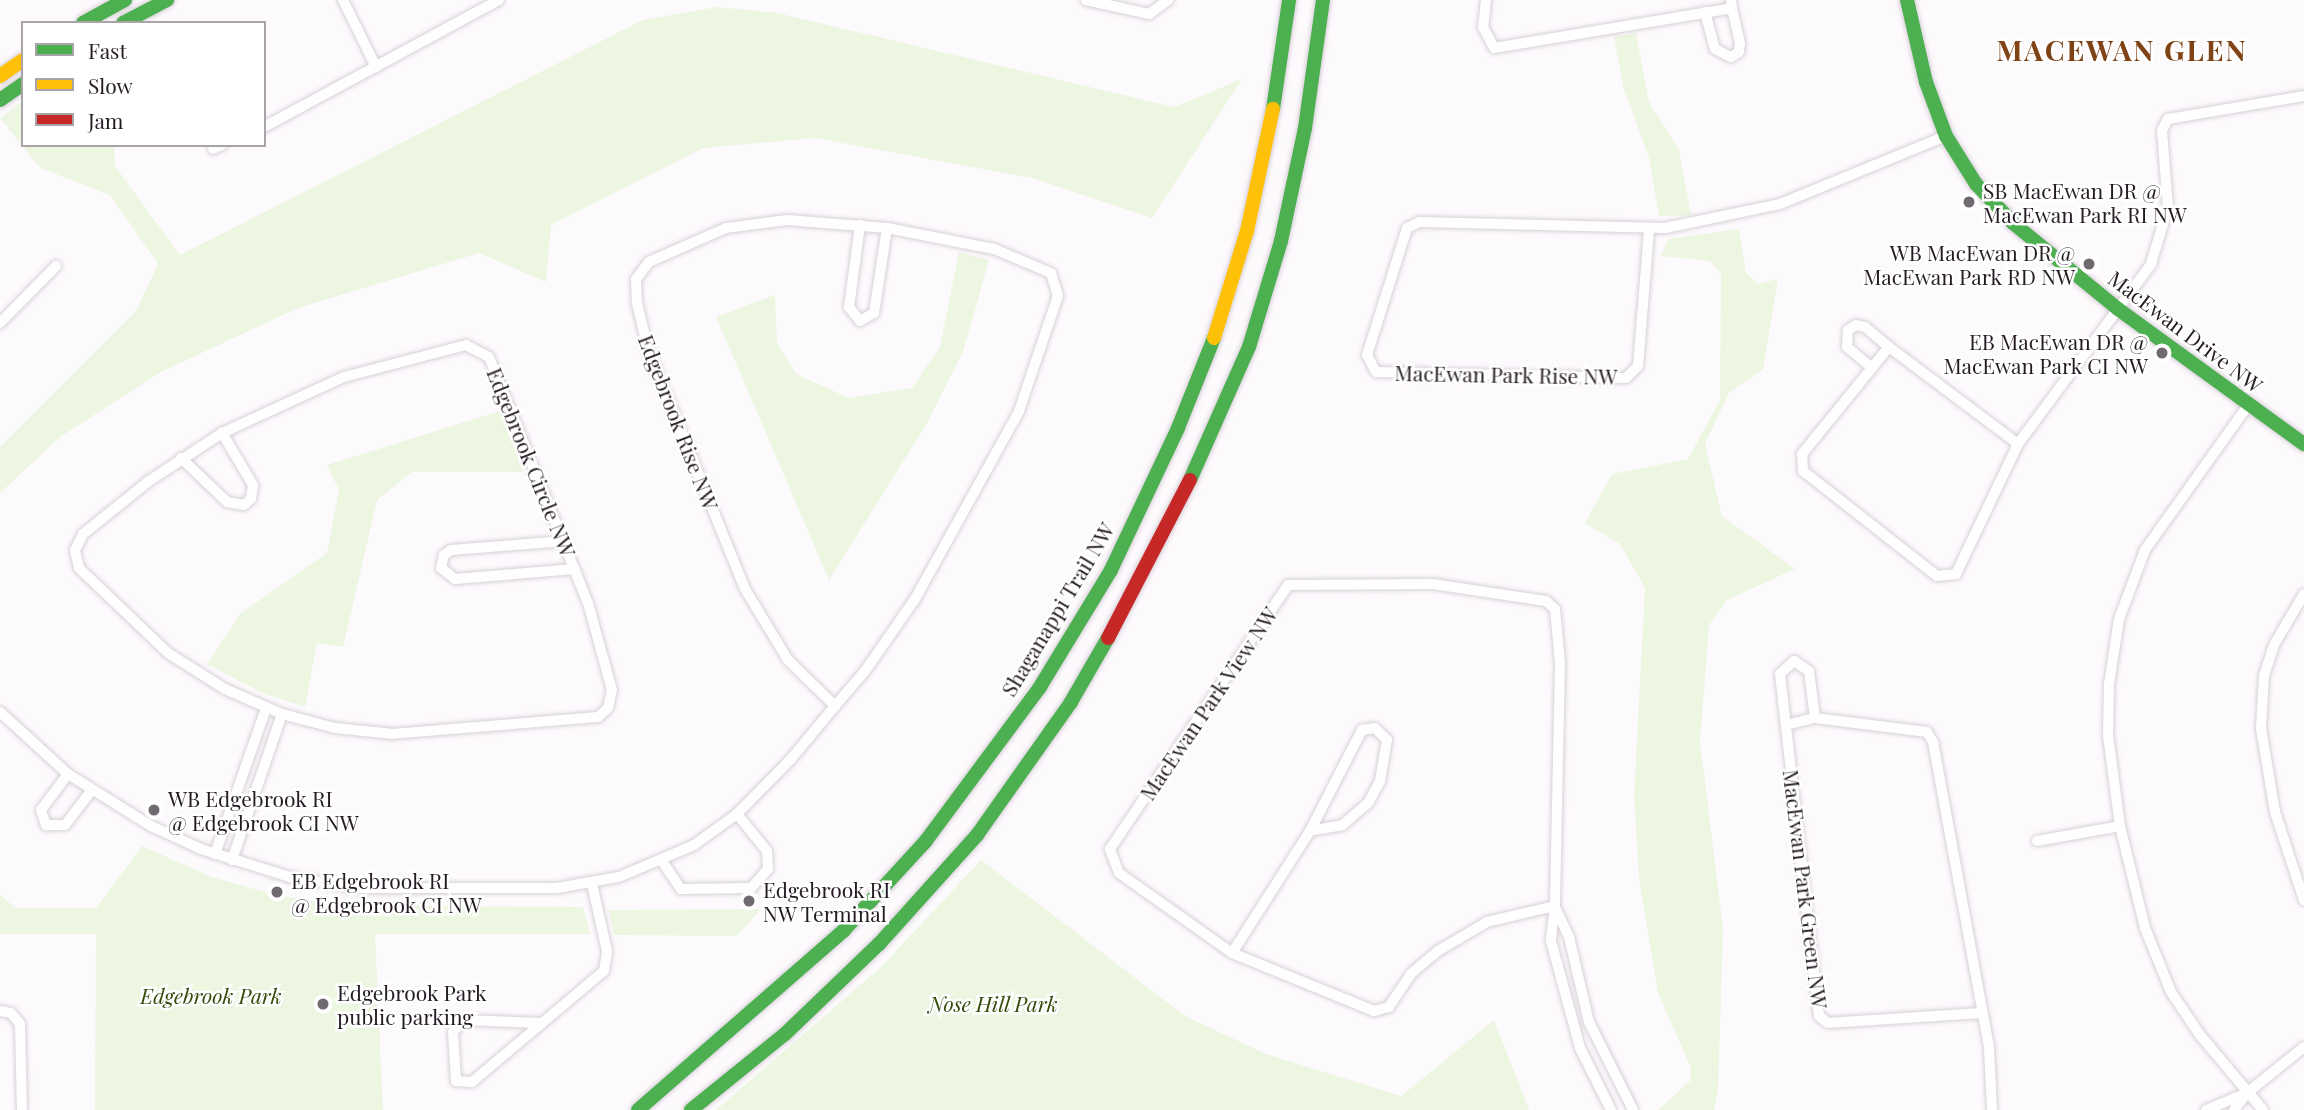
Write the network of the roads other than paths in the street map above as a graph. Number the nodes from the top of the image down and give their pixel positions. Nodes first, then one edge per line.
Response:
1 (125, 0) edge
2 (167, 0) edge
3 (343, 0) edge
4 (499, 0) edge
5 (1086, 0) edge
6 (1168, 0) edge
7 (1289, 0) edge
8 (1323, 0) edge
9 (1486, 0) edge
10 (1907, 0) edge
11 (1731, 4) edge
12 (1705, 12) junction
13 (87, 21) edge
14 (127, 21) edge
15 (21, 61) edge
16 (376, 67) junction
17 (0, 76) edge
18 (21, 85) edge
19 (2304, 96) edge
20 (0, 100) edge
21 (266, 126) edge
22 (1946, 136) junction
23 (860, 225) junction
24 (887, 228) junction
25 (1649, 230) junction
26 (56, 266) dead end
27 (2118, 309) junction
28 (0, 323) edge
29 (1889, 346) junction
30 (1872, 368) junction
31 (2249, 404) junction
32 (222, 433) junction
33 (2018, 444) junction
34 (2304, 444) edge
35 (181, 458) junction
36 (564, 541) junction
37 (575, 569) junction
38 (2304, 594) edge
39 (835, 706) junction
40 (266, 708) junction
41 (0, 712) edge
42 (282, 714) junction
43 (1815, 718) junction
44 (1786, 724) junction
45 (68, 774) junction
46 (92, 790) junction
47 (737, 814) junction
48 (2120, 826) junction
49 (1310, 831) junction
50 (2037, 841) dead end
51 (215, 854) junction
52 (232, 860) junction
53 (662, 861) junction
54 (592, 884) junction
55 (2304, 900) edge
56 (1555, 906) junction
57 (1232, 953) junction
58 (0, 1011) edge
59 (1981, 1013) junction
60 (541, 1023) junction
61 (1597, 1040) junction
62 (2304, 1047) edge
63 (1580, 1048) junction
64 (2247, 1093) junction
65 (22, 1110) edge
66 (638, 1110) edge
67 (691, 1110) edge
68 (1611, 1110) edge
69 (1633, 1110) edge
70 (1992, 1110) edge
71 (2206, 1110) edge
72 (2234, 1110) edge
73 (2263, 1110) edge

1 - 13 main road
2 - 14 main road
3 - 16 street
4 - 16 street
5 - 6 street
7 - 66 main road, Shaganappi Trail NW
8 - 67 main road
9 - 12 street
10 - 22 main road, MacEwan Drive NW
11 - 12 street
11 - 12 street
15 - 17 main road
16 - 21 street
18 - 20 main road
19 - 27 street
22 - 25 street, MacEwan Park Rise NW
22 - 27 main road, MacEwan Drive NW
23 - 24 street, Edgebrook Rise NW
23 - 24 street
23 - 39 street, Edgebrook Rise NW
24 - 39 street, Edgebrook Rise NW
25 - 25 street, MacEwan Park Rise NW
26 - 28 street
27 - 31 main road, MacEwan Drive NW
27 - 33 street
29 - 30 street
29 - 30 street
29 - 33 street
30 - 33 street
31 - 34 main road, MacEwan Drive NW
31 - 48 street
32 - 35 street, Edgebrook Circle NW
32 - 35 street
32 - 36 street, Edgebrook Circle NW
35 - 40 street, Edgebrook Circle NW
36 - 37 street, Edgebrook Circle NW
36 - 37 street
37 - 42 street, Edgebrook Circle NW
38 - 55 street
39 - 47 street, Edgebrook Rise NW
40 - 42 street, Edgebrook Circle NW
40 - 51 street
41 - 45 street, Edgebrook Rise NW
42 - 52 street
43 - 44 street
43 - 44 street, MacEwan Park Green NW
43 - 59 street
44 - 59 street, MacEwan Park Green NW
45 - 46 street, Edgebrook Rise NW
45 - 46 street
46 - 51 street, Edgebrook Rise NW
47 - 53 street, Edgebrook Rise NW
47 - 53 street
48 - 50 street
48 - 64 street
49 - 49 street
49 - 57 street
51 - 52 street, Edgebrook Rise NW
52 - 54 street, Edgebrook Rise NW
53 - 54 street, Edgebrook Rise NW
54 - 60 street
56 - 57 street, MacEwan Park View NW
56 - 57 street, MacEwan Park View NW
56 - 61 street, MacEwan Park View NW
56 - 63 street, MacEwan Park View NW
58 - 65 street
59 - 70 street
60 - 60 street
61 - 63 street
61 - 69 street, MacEwan Park View NW
62 - 64 street
63 - 68 street, MacEwan Park View NW
64 - 71 street
64 - 72 street
64 - 73 street

